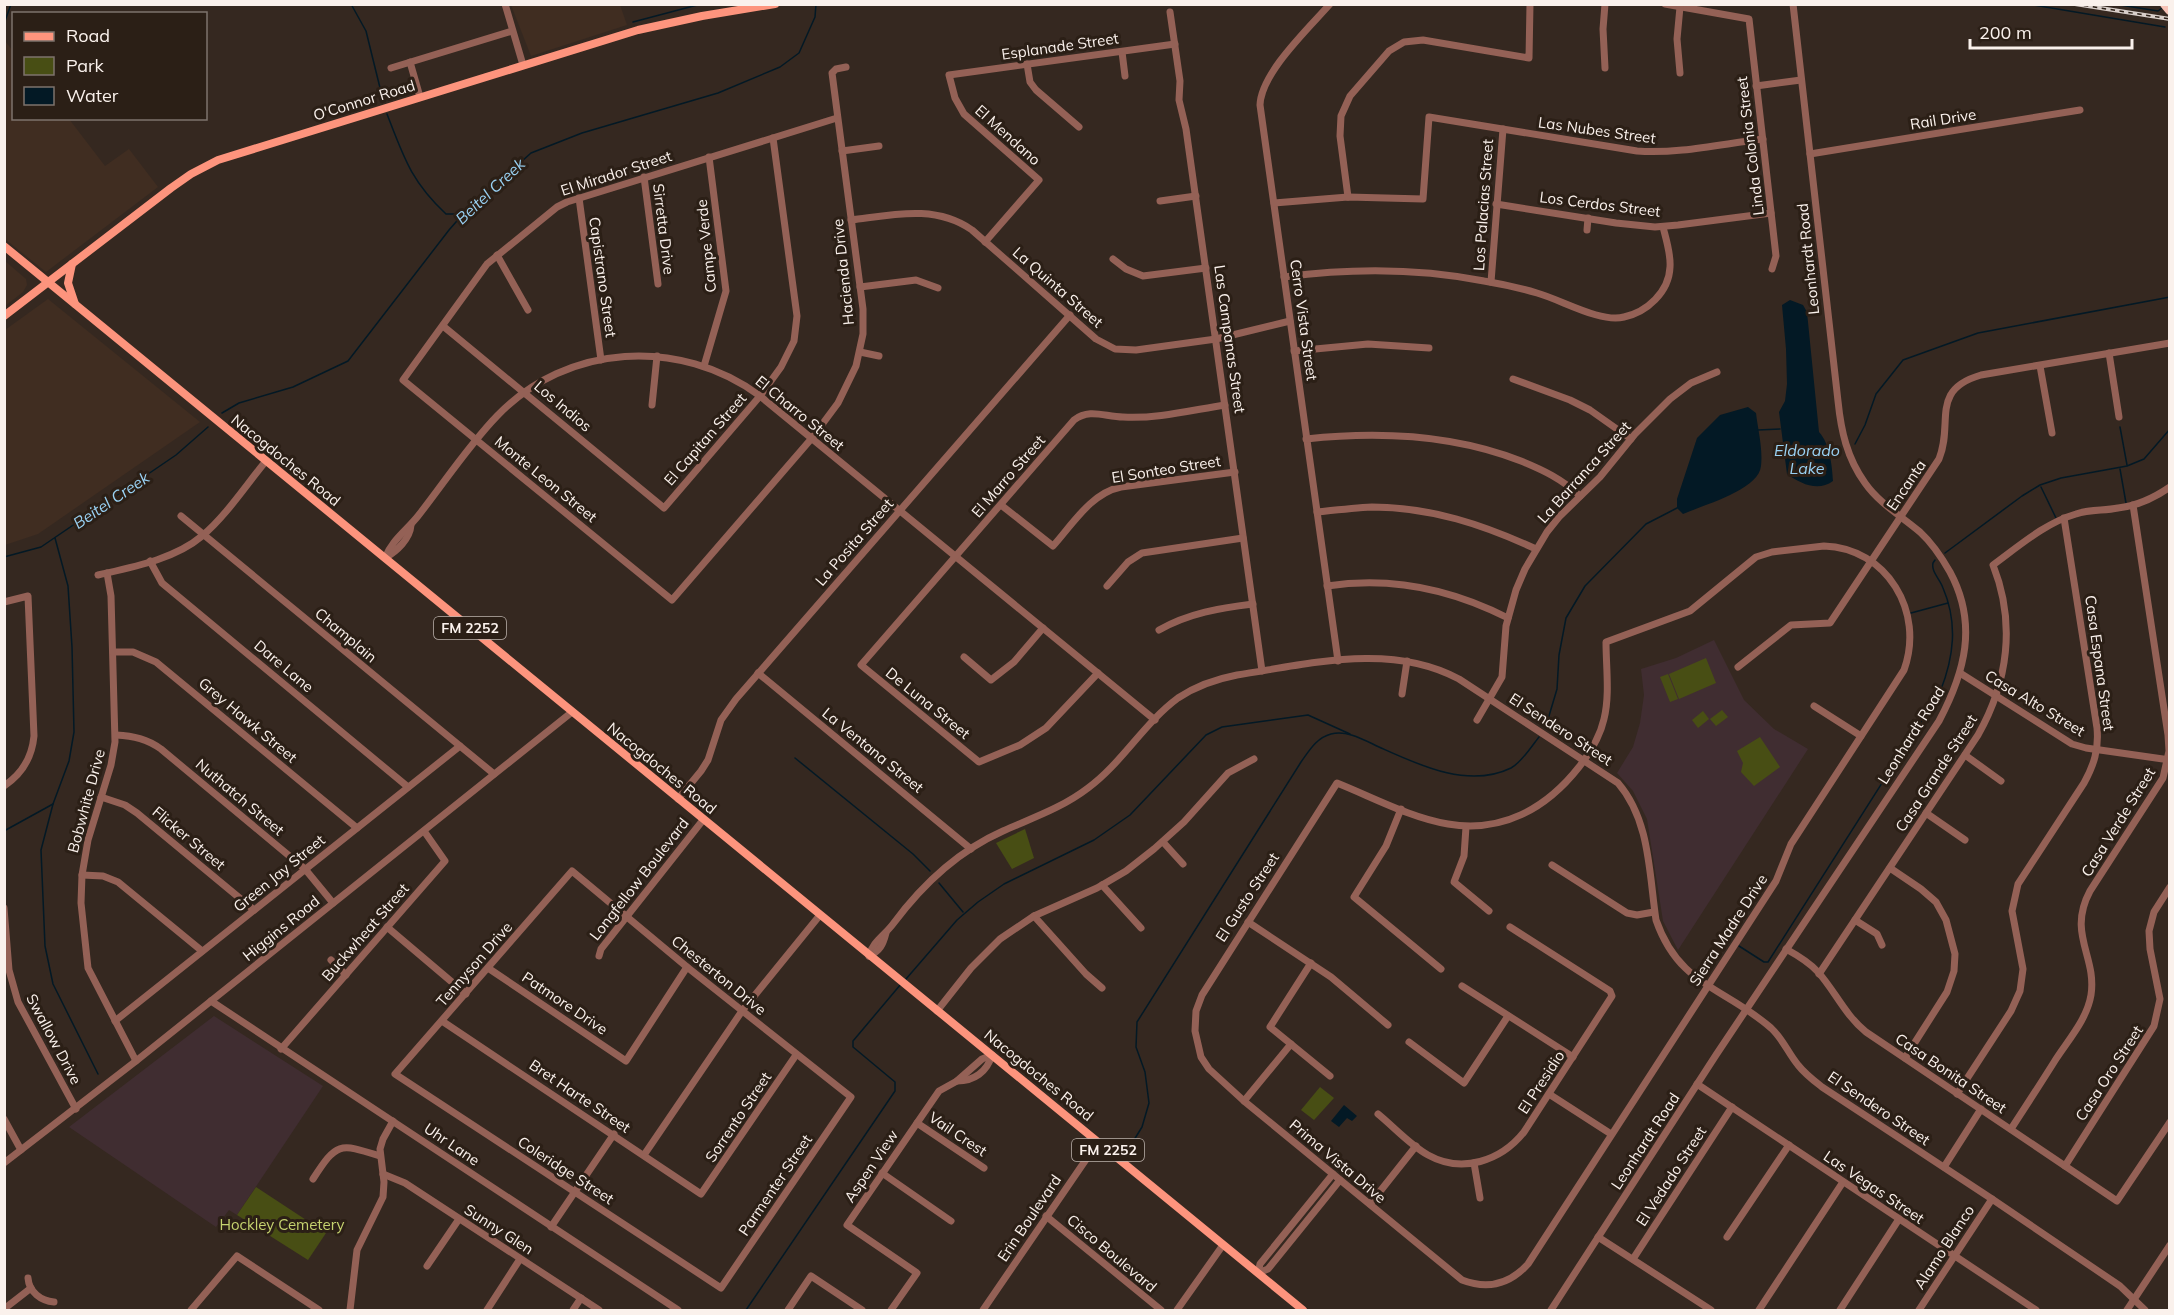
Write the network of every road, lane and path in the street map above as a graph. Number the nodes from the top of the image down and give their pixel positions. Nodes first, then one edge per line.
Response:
1 (505, 4) edge
2 (775, 4) edge
3 (1330, 4) edge
4 (1530, 4) edge
5 (1605, 4) edge
6 (1665, 4) edge
7 (2166, 4) edge
8 (760, 6) edge
9 (1680, 7) junction
10 (1793, 7) edge
11 (2169, 10) edge
12 (1170, 12) dead end
13 (512, 31) junction
14 (1175, 44) junction
15 (1122, 52) junction
16 (410, 62) junction
17 (1027, 64) junction
18 (523, 65) junction
19 (846, 67) dead end
20 (391, 68) dead end
21 (1605, 68) dead end
22 (1680, 73) dead end
23 (949, 75) joint
24 (1125, 76) dead end
25 (1801, 80) junction
26 (1756, 86) junction
27 (420, 97) junction
28 (2080, 110) dead end
29 (837, 118) junction
30 (1079, 127) dead end
31 (1503, 129) junction
32 (773, 138) junction
33 (1763, 139) junction
34 (879, 146) dead end
35 (842, 151) junction
36 (1810, 154) junction
37 (709, 157) junction
38 (644, 177) junction
39 (1196, 196) junction
40 (1348, 197) junction
41 (579, 198) junction
42 (1160, 201) dead end
43 (1274, 203) junction
44 (1496, 204) junction
45 (1771, 213) junction
46 (1588, 218) junction
47 (851, 220) junction
48 (1664, 226) junction
49 (1587, 230) dead end
50 (985, 242) junction
51 (4, 246) edge
52 (497, 255) junction
53 (1113, 259) dead end
54 (72, 264) junction
55 (1206, 268) junction
56 (1772, 269) dead end
57 (1284, 277) junction
58 (49, 282) junction
59 (1491, 282) junction
60 (658, 284) dead end
61 (860, 287) junction
62 (938, 288) dead end
63 (75, 304) junction
64 (528, 310) dead end
65 (1070, 315) junction
66 (4, 316) edge
67 (1290, 321) junction
68 (443, 326) junction
69 (1216, 339) junction
70 (2169, 343) edge
71 (1429, 348) dead end
72 (1294, 351) junction
73 (860, 352) junction
74 (2109, 353) junction
75 (657, 356) junction
76 (879, 356) dead end
77 (601, 360) junction
78 (704, 366) junction
79 (2040, 366) junction
80 (1717, 372) dead end
81 (1513, 379) dead end
82 (403, 380) joint
83 (525, 393) junction
84 (760, 396) junction
85 (652, 405) dead end
86 (1225, 405) junction
87 (2119, 417) dead end
88 (2052, 433) dead end
89 (812, 438) junction
90 (1306, 439) junction
91 (1630, 439) junction
92 (478, 440) junction
93 (266, 461) junction
94 (1235, 472) junction
95 (2169, 487) edge
96 (1580, 496) junction
97 (1000, 504) junction
98 (2133, 505) junction
99 (664, 508) joint
100 (899, 511) junction
101 (1317, 512) junction
102 (181, 516) dead end
103 (1901, 517) junction
104 (2064, 518) junction
105 (204, 534) junction
106 (1243, 538) junction
107 (1536, 549) junction
108 (956, 556) junction
109 (385, 558) junction
110 (150, 561) junction
111 (1872, 563) junction
112 (107, 573) junction
113 (98, 575) dead end
114 (1107, 586) dead end
115 (1327, 586) junction
116 (672, 600) joint
117 (4, 602) edge
118 (1253, 604) junction
119 (1509, 618) junction
120 (1043, 628) junction
121 (1159, 630) dead end
122 (113, 652) junction
123 (964, 657) dead end
124 (1338, 661) junction
125 (1407, 661) junction
126 (861, 665) joint
127 (1738, 667) dead end
128 (1262, 671) junction
129 (758, 673) junction
130 (1098, 673) junction
131 (1960, 673) junction
132 (1402, 694) dead end
133 (1996, 696) junction
134 (1490, 699) junction
135 (1814, 706) dead end
136 (572, 712) junction
137 (1155, 720) junction
138 (1477, 720) dead end
139 (116, 735) junction
140 (1861, 736) junction
141 (460, 746) junction
142 (2097, 750) junction
143 (1965, 755) junction
144 (1254, 759) dead end
145 (1585, 760) junction
146 (2169, 760) edge
147 (494, 774) junction
148 (2001, 781) dead end
149 (4, 786) edge
150 (408, 787) junction
151 (101, 797) junction
152 (678, 799) junction
153 (1401, 809) junction
154 (1926, 813) junction
155 (703, 820) junction
156 (1466, 826) junction
157 (357, 828) junction
158 (424, 831) junction
159 (1965, 840) dead end
160 (1163, 842) junction
161 (971, 849) junction
162 (1183, 864) dead end
163 (1552, 866) dead end
164 (1890, 868) junction
165 (305, 869) junction
166 (572, 871) joint
167 (82, 874) junction
168 (1102, 885) junction
169 (2169, 887) edge
170 (333, 903) junction
171 (4, 909) edge
172 (254, 910) junction
173 (1489, 911) dead end
174 (1654, 912) junction
175 (820, 915) junction
176 (1034, 916) junction
177 (626, 917) junction
178 (1855, 920) junction
179 (1248, 922) junction
180 (387, 927) junction
181 (1510, 927) dead end
182 (1141, 928) dead end
183 (1882, 945) dead end
184 (1786, 949) junction
185 (202, 951) junction
186 (599, 956) dead end
187 (869, 956) junction
188 (331, 960) dead end
189 (1311, 963) junction
190 (687, 967) junction
191 (488, 968) junction
192 (1441, 969) dead end
193 (1820, 974) junction
194 (346, 975) junction
195 (1462, 986) dead end
196 (1708, 986) junction
197 (1102, 988) dead end
198 (466, 994) junction
199 (211, 1001) junction
200 (1747, 1009) junction
201 (742, 1011) junction
202 (937, 1011) junction
203 (1508, 1016) junction
204 (115, 1021) junction
205 (442, 1021) junction
206 (1388, 1024) dead end
207 (1195, 1031) joint
208 (1409, 1042) dead end
209 (1291, 1044) junction
210 (281, 1049) junction
211 (796, 1055) junction
212 (992, 1055) junction
213 (1573, 1057) junction
214 (1905, 1058) junction
215 (136, 1061) junction
216 (395, 1074) joint
217 (1330, 1076) dead end
218 (1698, 1084) junction
219 (1549, 1094) junction
220 (1958, 1094) junction
221 (851, 1097) joint
222 (1244, 1101) junction
223 (1732, 1107) junction
224 (76, 1109) junction
225 (1982, 1109) junction
226 (1378, 1114) dead end
227 (4, 1119) edge
228 (393, 1121) junction
229 (2169, 1122) edge
230 (917, 1123) junction
231 (2011, 1129) junction
232 (614, 1134) junction
233 (1611, 1134) junction
234 (1098, 1142) junction
235 (1788, 1145) junction
236 (1416, 1146) junction
237 (21, 1150) junction
238 (644, 1155) junction
239 (380, 1156) junction
240 (4, 1163) edge
241 (1474, 1163) junction
242 (2065, 1166) junction
243 (1944, 1167) junction
244 (984, 1168) dead end
245 (882, 1173) junction
246 (383, 1174) junction
247 (1333, 1174) junction
248 (313, 1179) dead end
249 (1340, 1180) junction
250 (1844, 1182) junction
251 (575, 1192) junction
252 (701, 1194) joint
253 (1479, 1198) dead end
254 (1992, 1199) junction
255 (1370, 1204) junction
256 (1046, 1216) junction
257 (459, 1219) junction
258 (1899, 1220) junction
259 (951, 1221) dead end
260 (551, 1227) junction
261 (1598, 1237) junction
262 (1727, 1237) dead end
263 (1223, 1245) junction
264 (2169, 1245) edge
265 (1954, 1257) junction
266 (520, 1259) junction
267 (1633, 1259) junction
268 (427, 1266) dead end
269 (1258, 1273) junction
270 (28, 1278) dead end
271 (1488, 1286) joint
272 (31, 1288) junction
273 (721, 1288) joint
274 (581, 1298) junction
275 (2134, 1299) junction
276 (54, 1302) dead end
277 (4, 1309) edge
278 (986, 1309) edge
279 (193, 1310) edge
280 (319, 1311) edge
281 (350, 1311) edge
282 (487, 1311) edge
283 (573, 1311) edge
284 (599, 1311) edge
285 (678, 1311) edge
286 (788, 1311) edge
287 (862, 1311) edge
288 (891, 1311) edge
289 (1161, 1311) edge
290 (1177, 1311) edge
291 (1303, 1311) edge
292 (1551, 1311) edge
293 (1711, 1311) edge
294 (1760, 1311) edge
295 (1840, 1311) edge
296 (1919, 1311) edge
297 (2036, 1311) edge
298 (2127, 1311) edge
299 (2145, 1311) edge

1 - 13 street
2 - 8 main road, O'Connor Road
3 - 43 street, Cerro Vista Street
4 - 40 street
5 - 21 street
6 - 9 street
7 - 11 highway
8 - 18 main road, O'Connor Road
9 - 22 street
9 - 26 street, Linda Colonia Street
10 - 25 street, Leonhardt Road
12 - 14 street, Las Campanas Street
13 - 16 street
13 - 18 street
14 - 15 street, Esplanade Street
14 - 39 street, Las Campanas Street
15 - 17 street, Esplanade Street
15 - 24 street
16 - 20 street
16 - 27 street
17 - 23 street, Esplanade Street
17 - 30 street
18 - 27 main road, O'Connor Road
19 - 29 street, Hacienda Drive
23 - 50 street, El Mendano
25 - 26 street
25 - 36 street, Leonhardt Road
26 - 33 street, Linda Colonia Street
27 - 54 main road, O'Connor Road
28 - 36 street, Rail Drive
29 - 32 street, El Mirador Street
29 - 35 street, Hacienda Drive
31 - 33 street, Las Nubes Street
31 - 40 street, Las Nubes Street
31 - 44 street, Los Palacias Street
32 - 37 street, El Mirador Street
32 - 84 street, El Capitan Street
33 - 45 street, Linda Colonia Street
34 - 35 street
35 - 47 street, Hacienda Drive
36 - 103 street, Leonhardt Road
37 - 38 street, El Mirador Street
37 - 78 street, Campe Verde
38 - 41 street, El Mirador Street
38 - 60 street, Sirretta Drive
39 - 42 street
39 - 55 street, Las Campanas Street
40 - 43 street
41 - 52 street, El Mirador Street
41 - 77 street, Capistrano Street
43 - 57 street, Cerro Vista Street
44 - 46 street, Los Cerdos Street
44 - 59 street, Los Palacias Street
45 - 48 street, Los Cerdos Street
45 - 56 street, Linda Colonia Street
46 - 48 street, Los Cerdos Street
46 - 49 street
47 - 50 street, La Quinta Street
47 - 61 street, Hacienda Drive
48 - 59 street
50 - 65 street, La Quinta Street
51 - 58 main road, Nacogdoches Road / FM 2252
52 - 64 street
52 - 68 street, El Mirador Street
53 - 55 street
54 - 58 main road, O'Connor Road
54 - 63 main road
55 - 69 street, Las Campanas Street
57 - 59 street
57 - 67 street, Cerro Vista Street
58 - 63 main road, Nacogdoches Road / FM 2252
58 - 66 main road, O'Connor Road
61 - 62 street
61 - 73 street, Hacienda Drive
63 - 93 main road, Nacogdoches Road / FM 2252
65 - 69 street, La Quinta Street
65 - 100 street, La Posita Street
67 - 69 street, La Quinta Street
67 - 72 street, Cerro Vista Street
68 - 82 street, El Mirador Street
68 - 83 street, Los Indios
69 - 86 street, Las Campanas Street
70 - 74 street, Encanta
71 - 72 street
72 - 90 street, Cerro Vista Street
73 - 76 street
73 - 89 street, Hacienda Drive
74 - 79 street, Encanta
74 - 87 street
75 - 77 street, El Charro Street
75 - 78 street, El Charro Street
75 - 85 street
77 - 83 street, El Charro Street
78 - 84 street, El Charro Street
79 - 88 street
79 - 103 street, Encanta
80 - 91 street, La Barranca Street
81 - 91 street
82 - 92 street, Monte Leon Street
83 - 92 street, El Charro Street
83 - 99 street, Los Indios
84 - 89 street, El Charro Street
84 - 99 street, El Capitan Street
86 - 94 street, Las Campanas Street
86 - 97 street, El Marro Street
89 - 100 street, El Charro Street
89 - 116 street, Hacienda Drive
90 - 96 street
90 - 101 street, Cerro Vista Street
91 - 96 street, La Barranca Street
92 - 109 street, El Charro Street
92 - 116 street, Monte Leon Street
93 - 105 street
93 - 109 main road, Nacogdoches Road / FM 2252
94 - 97 street, El Sonteo Street
94 - 106 street, Las Campanas Street
95 - 98 street
96 - 107 street, La Barranca Street
97 - 108 street, El Marro Street
98 - 104 street
98 - 146 street, Casa Verde Street
100 - 108 street, El Charro Street
100 - 129 street, La Posita Street
101 - 107 street
101 - 115 street, Cerro Vista Street
102 - 105 street, Champlain
103 - 111 street, Encanta
103 - 131 street, Leonhardt Road
104 - 133 street, Casa Grande Street
104 - 142 street, Casa Espana Street
105 - 110 street
105 - 141 street, Champlain
106 - 114 street
106 - 118 street, Las Campanas Street
107 - 119 street, La Barranca Street
108 - 120 street, El Charro Street
108 - 126 street, El Marro Street
109 - 136 main road, Nacogdoches Road / FM 2252
110 - 112 street
110 - 150 street, Dare Lane
111 - 127 street, Encanta
111 - 140 street, Sierra Madre Drive
111 - 145 street, Sierra Madre Drive
112 - 113 street
112 - 122 street, Bobwhite Drive
115 - 119 street
115 - 124 street, Cerro Vista Street
117 - 149 street
118 - 121 street
118 - 128 street, Las Campanas Street
119 - 134 street, La Barranca Street
120 - 123 street
120 - 130 street, El Charro Street
122 - 139 street, Bobwhite Drive
122 - 157 street, Grey Hawk Street
124 - 125 street, El Sendero Street
124 - 128 street, El Sendero Street
125 - 132 street
125 - 134 street, El Sendero Street
126 - 130 street, De Luna Street
128 - 137 street, El Sendero Street
129 - 152 street, La Posita Street
129 - 161 street, La Ventana Street
130 - 137 street, El Charro Street
131 - 133 street, Casa Alto Street
131 - 184 street, Leonhardt Road
133 - 142 street, Casa Alto Street
133 - 143 street, Casa Grande Street
134 - 138 street, La Barranca Street
134 - 145 street, El Sendero Street
135 - 140 street
136 - 147 street, Higgins Road
136 - 152 main road, Nacogdoches Road / FM 2252
137 - 161 street, El Sendero Street
139 - 151 street, Bobwhite Drive
139 - 165 street, Nuthatch Street
140 - 196 street, Sierra Madre Drive
141 - 147 street, Champlain
141 - 150 street, Green Jay Street
142 - 146 street, Casa Alto Street
142 - 220 street, Casa Espana Street
143 - 148 street
143 - 154 street, Casa Grande Street
144 - 160 street
145 - 156 street
145 - 174 street, El Sendero Street
146 - 231 street, Casa Verde Street
147 - 158 street, Higgins Road
150 - 157 street, Green Jay Street
151 - 167 street, Bobwhite Drive
151 - 172 street, Flicker Street
152 - 155 main road, Nacogdoches Road / FM 2252
153 - 156 street
153 - 179 street, El Gusto Street
153 - 192 street
154 - 159 street
154 - 164 street, Casa Grande Street
155 - 175 main road, Nacogdoches Road / FM 2252
155 - 177 street, Longfellow Boulevard
156 - 173 street
157 - 165 street, Green Jay Street
158 - 170 street, Higgins Road
158 - 180 street, Buckwheat Street
160 - 162 street
160 - 168 street
161 - 187 street, El Sendero Street
163 - 174 street
164 - 178 street, Casa Grande Street
164 - 214 street
165 - 170 street, Nuthatch Street
165 - 172 street, Green Jay Street
166 - 177 street, Chesterton Drive
166 - 191 street, Tennyson Drive
167 - 185 street
167 - 204 street, Bobwhite Drive
168 - 176 street
168 - 182 street
169 - 242 street, Casa Oro Street
170 - 199 street, Higgins Road
171 - 224 street, Swallow Drive
172 - 185 street, Green Jay Street
174 - 196 street, El Sendero Street
175 - 187 main road, Nacogdoches Road / FM 2252
175 - 201 street
176 - 197 street
176 - 202 street
177 - 186 street, Longfellow Boulevard
177 - 190 street, Chesterton Drive
178 - 183 street
178 - 193 street, Casa Grande Street
179 - 189 street
179 - 207 street, El Gusto Street
180 - 194 street, Buckwheat Street
180 - 198 street
181 - 213 street, El Presidio
184 - 193 street, Casa Bonita Street
184 - 200 street, Leonhardt Road
185 - 204 street, Green Jay Street
187 - 202 main road, Nacogdoches Road / FM 2252
188 - 194 street
189 - 206 street
189 - 209 street
190 - 191 street, Patmore Drive
190 - 201 street, Chesterton Drive
191 - 198 street, Tennyson Drive
193 - 214 street, Casa Bonita Street
194 - 210 street, Buckwheat Street
195 - 203 street
196 - 200 street, El Sendero Street
196 - 233 street, Sierra Madre Drive
198 - 205 street, Tennyson Drive
199 - 210 street, Uhr Lane
199 - 215 street, Higgins Road
200 - 218 street, Leonhardt Road
200 - 243 street, El Sendero Street
201 - 211 street, Chesterton Drive
201 - 238 street
202 - 212 main road, Nacogdoches Road / FM 2252
203 - 208 street
203 - 213 street
204 - 215 street, Bobwhite Drive
205 - 216 street, Tennyson Drive
205 - 232 street, Bret Harte Street
207 - 222 street, Prima Vista Drive
209 - 217 street
209 - 222 street
210 - 228 street, Uhr Lane
211 - 221 street, Chesterton Drive
211 - 252 street, Sorrento Street
212 - 230 street, Aspen View
212 - 234 main road, Nacogdoches Road / FM 2252
213 - 219 street, El Presidio
214 - 220 street, Casa Bonita Street
215 - 224 street, Higgins Road
216 - 251 street, Coleridge Street
218 - 223 street, Las Vegas Street
218 - 261 street, Leonhardt Road
219 - 233 street
219 - 241 street, El Presidio
220 - 225 street, Casa Bonita Street
221 - 273 street, Parmenter Street
222 - 247 street, Prima Vista Drive
223 - 235 street, Las Vegas Street
223 - 267 street, El Vedado Street
224 - 237 street, Higgins Road
225 - 231 street, Casa Bonita Street
225 - 243 street
226 - 236 street
227 - 237 street
228 - 239 street
228 - 260 street, Uhr Lane
229 - 242 street, Casa Bonita Street
230 - 244 street, Vail Crest
230 - 245 street, Aspen View
231 - 242 street, Casa Bonita Street
232 - 238 street, Bret Harte Street
232 - 251 street
233 - 271 street, Sierra Madre Drive
234 - 256 street, Erin Boulevard
234 - 263 main road, Nacogdoches Road / FM 2252
235 - 250 street, Las Vegas Street
235 - 262 street
236 - 241 street
236 - 255 street
237 - 240 street, Higgins Road
238 - 252 street, Bret Harte Street
239 - 246 street
239 - 248 street
241 - 253 street
243 - 254 street, El Sendero Street
245 - 259 street
245 - 288 street, Aspen View
246 - 257 street, Sunny Glen
246 - 281 street
247 - 249 street, Prima Vista Drive
247 - 269 street
249 - 255 street, Prima Vista Drive
249 - 269 street
250 - 258 street, Las Vegas Street
250 - 294 street
251 - 260 street
251 - 273 street, Coleridge Street
254 - 265 street, Alamo Blanco
254 - 275 street, El Sendero Street
255 - 271 street, Prima Vista Drive
256 - 278 street, Erin Boulevard
256 - 289 street, Cisco Boulevard
257 - 266 street, Sunny Glen
257 - 268 street
258 - 265 street, Las Vegas Street
258 - 295 street
260 - 285 street, Uhr Lane
261 - 267 street
261 - 292 street, Leonhardt Road
263 - 269 main road, Nacogdoches Road / FM 2252
263 - 290 street
264 - 275 street
265 - 296 street, Alamo Blanco
265 - 297 street, Las Vegas Street
266 - 274 street, Sunny Glen
266 - 282 street
267 - 293 street
269 - 291 main road, Nacogdoches Road / FM 2252
270 - 272 street
272 - 276 street
272 - 277 street
274 - 283 street
274 - 284 street, Sunny Glen
275 - 298 street
275 - 299 street, El Sendero Street
279 - 280 street
286 - 287 street

